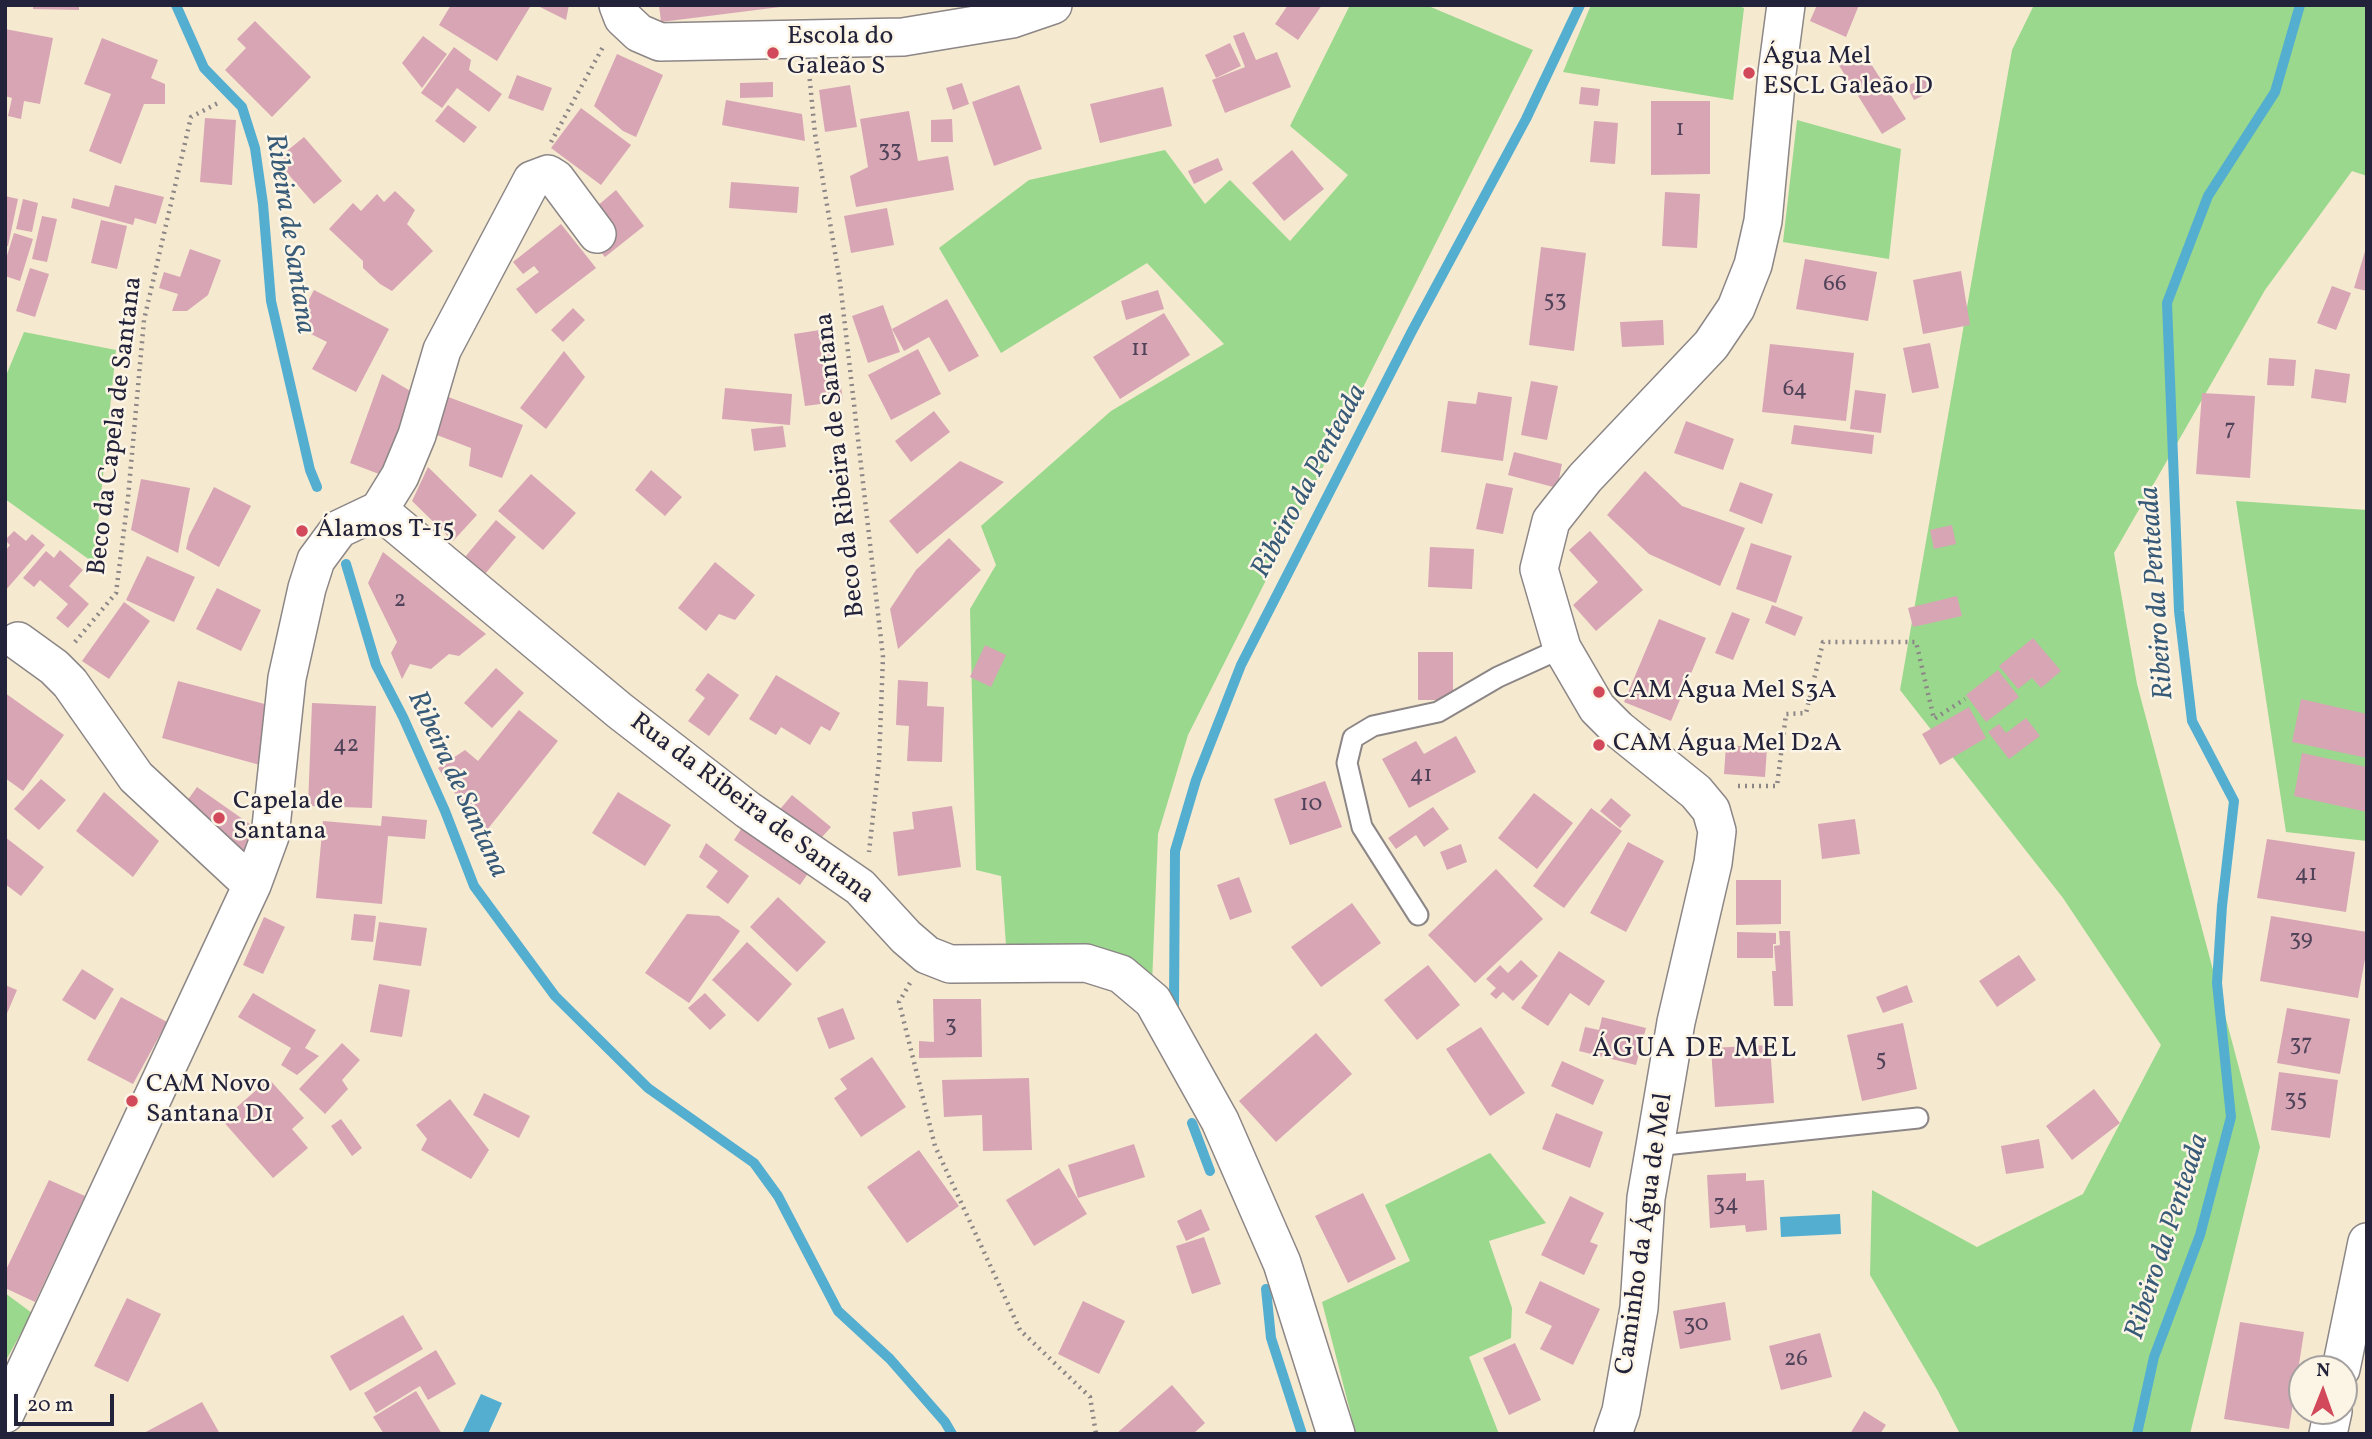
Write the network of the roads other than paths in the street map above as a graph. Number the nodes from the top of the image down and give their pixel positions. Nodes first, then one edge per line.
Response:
1 (1053, 5) edge
2 (1786, 5) edge
3 (620, 12) edge
4 (597, 234) dead end
5 (379, 510) junction
6 (18, 641) dead end
7 (1562, 648) junction
8 (252, 886) junction
9 (1418, 915) dead end
10 (1918, 1118) dead end
11 (1655, 1146) junction
12 (2367, 1242) edge
13 (2344, 1355) edge
14 (5, 1414) edge
15 (1336, 1434) edge
16 (1614, 1434) edge

1 - 3 street
2 - 7 street
4 - 5 street
5 - 8 street
5 - 15 street, Rua da Ribeira de Santana
6 - 8 street
7 - 9 lane
7 - 11 street, Caminho da Água de Mel
8 - 14 street
10 - 11 lane
11 - 16 street, Caminho da Água de Mel
12 - 13 street

